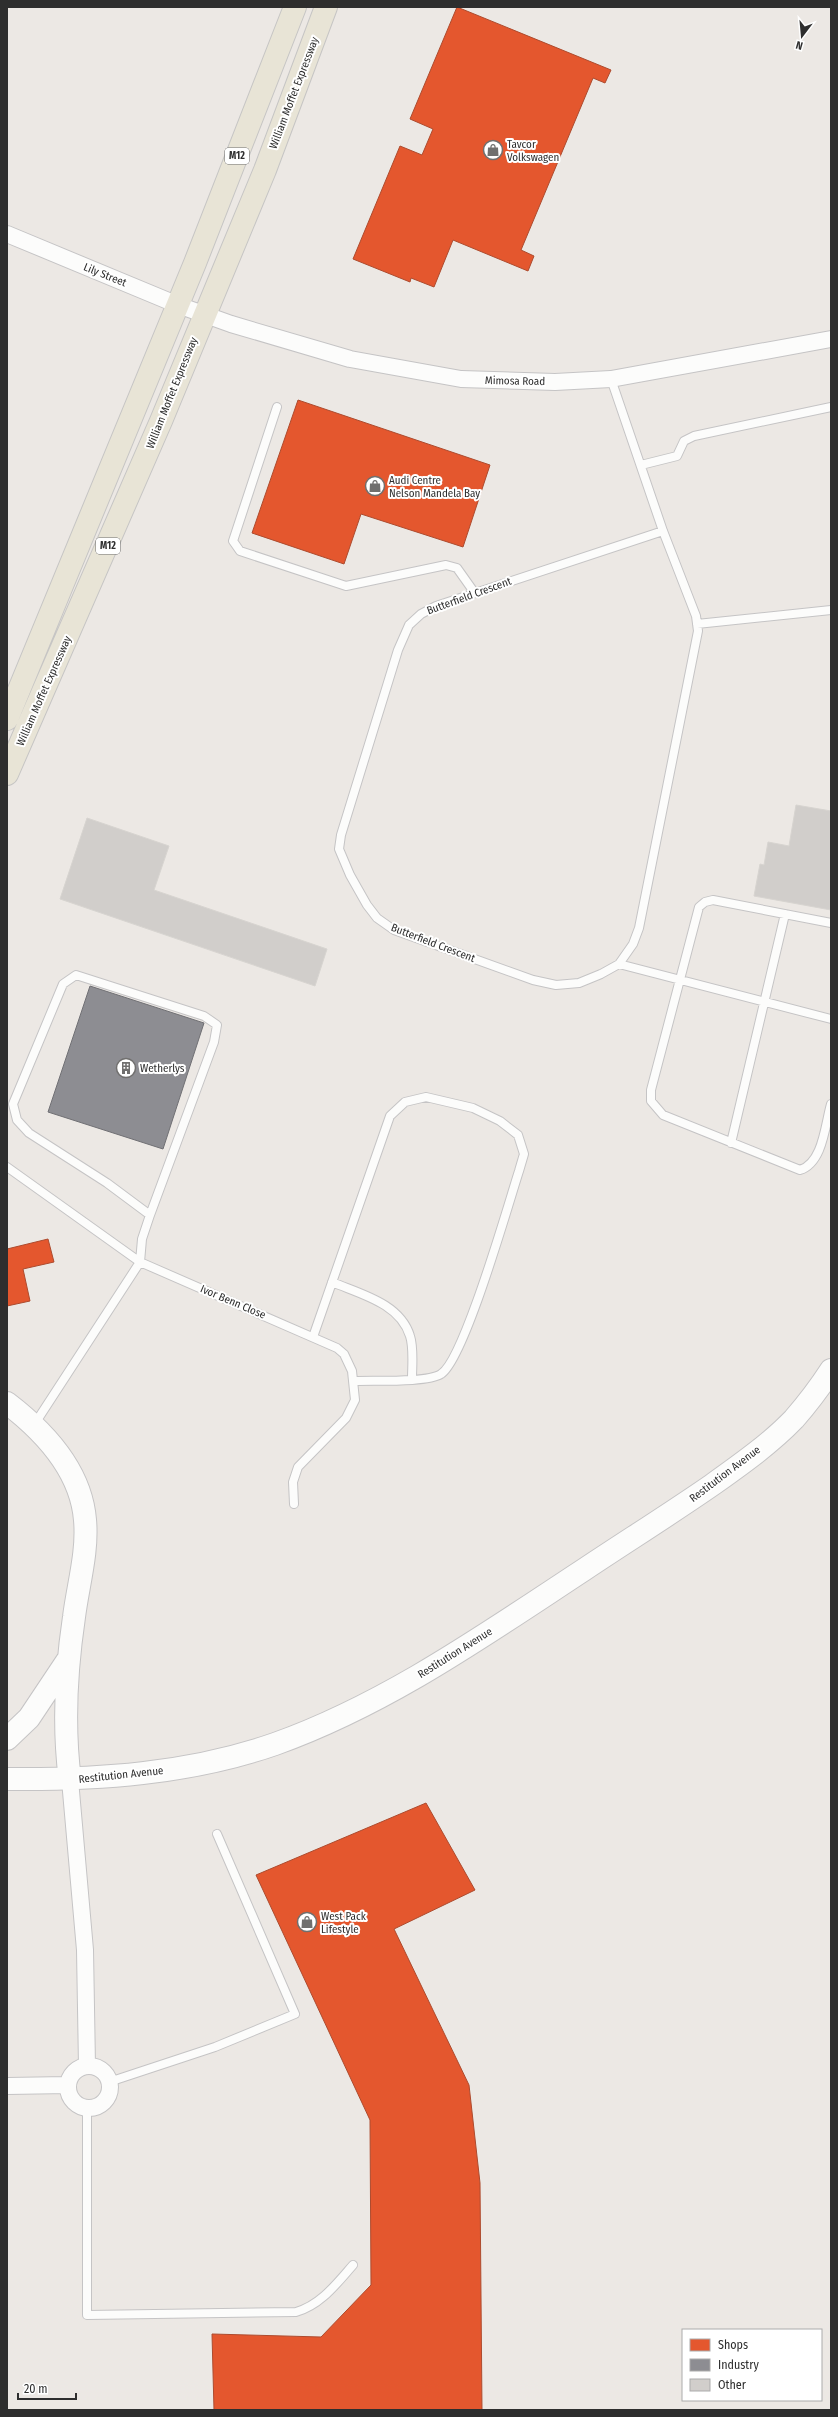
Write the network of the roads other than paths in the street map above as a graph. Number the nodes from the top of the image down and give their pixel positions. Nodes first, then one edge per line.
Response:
1 (295, 7) edge
2 (326, 7) edge
3 (7, 234) edge
4 (178, 305) junction
5 (204, 315) junction
6 (831, 339) edge
7 (611, 379) junction
8 (277, 407) dead end
9 (831, 407) edge
10 (641, 465) junction
11 (663, 531) junction
12 (474, 592) junction
13 (831, 610) edge
14 (697, 624) junction
15 (7, 720) edge
16 (7, 774) edge
17 (785, 914) junction
18 (831, 923) edge
19 (619, 964) junction
20 (681, 981) junction
21 (764, 1000) junction
22 (831, 1019) edge
23 (831, 1104) edge
24 (731, 1143) junction
25 (7, 1167) edge
26 (150, 1215) junction
27 (140, 1262) junction
28 (332, 1282) junction
29 (313, 1337) junction
30 (831, 1370) edge
31 (412, 1379) junction
32 (354, 1380) junction
33 (16, 1411) edge
34 (294, 1504) dead end
35 (69, 1658) junction
36 (7, 1739) edge
37 (7, 1779) edge
38 (70, 1780) junction
39 (217, 1834) dead end
40 (87, 2066) junction
41 (109, 2082) junction
42 (68, 2085) junction
43 (7, 2086) edge
44 (87, 2108) junction
45 (353, 2264) dead end

1 - 4 main road, William Moffet Expressway / M12
2 - 5 main road, William Moffet Expressway / M12
3 - 4 street, Lily Street
4 - 5 street, Lily Street
4 - 15 main road, William Moffet Expressway / M12
5 - 7 street, Mimosa Road
5 - 16 main road, William Moffet Expressway / M12
6 - 7 street, Mimosa Road
7 - 10 lane, Butterfield Crescent
8 - 12 lane
9 - 10 lane
10 - 11 lane, Butterfield Crescent
11 - 12 lane, Butterfield Crescent
11 - 14 lane, Butterfield Crescent
12 - 19 lane, Butterfield Crescent
13 - 14 lane
14 - 19 lane, Butterfield Crescent
17 - 18 lane
17 - 20 lane
17 - 21 lane
19 - 20 lane
20 - 21 lane
20 - 24 lane
21 - 22 lane
21 - 24 lane
23 - 24 lane
25 - 27 lane, Ivor Benn Close
26 - 26 lane
26 - 27 lane
27 - 29 lane, Ivor Benn Close
27 - 33 lane
28 - 29 lane
28 - 31 lane
28 - 31 lane
29 - 32 lane, Ivor Benn Close
30 - 38 street, Restitution Avenue
31 - 32 lane
32 - 34 lane, Ivor Benn Close
33 - 35 street
35 - 36 street
35 - 38 street
37 - 38 street, Restitution Avenue
38 - 40 street
39 - 41 lane
40 - 41 street
40 - 42 street
41 - 44 street
42 - 43 street
42 - 44 street
44 - 45 lane

